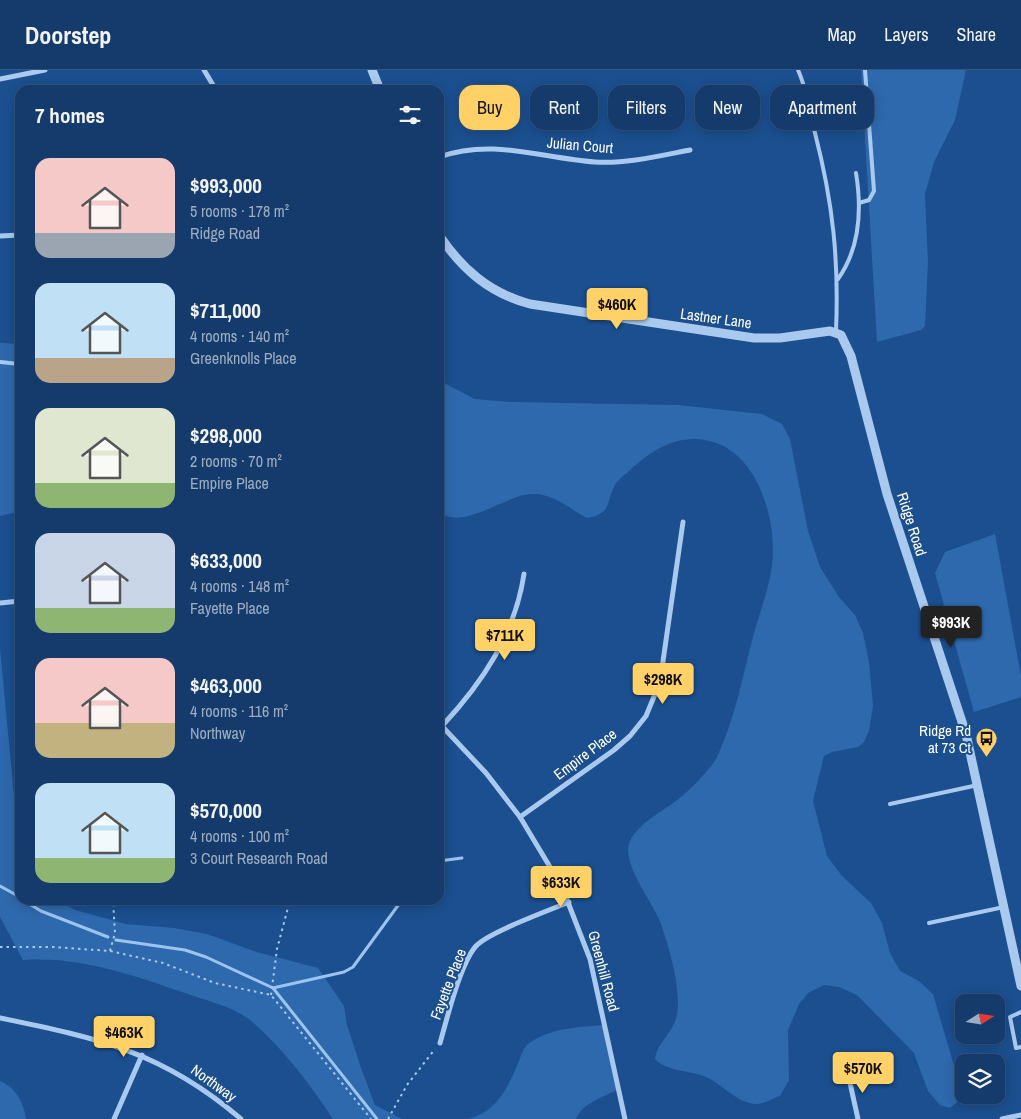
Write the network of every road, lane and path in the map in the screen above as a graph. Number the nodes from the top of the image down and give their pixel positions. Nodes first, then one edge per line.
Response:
1 (45, 70) edge
2 (204, 70) edge
3 (372, 70) edge
4 (798, 70) edge
5 (864, 70) edge
6 (0, 79) edge
7 (213, 85) edge
8 (378, 85) edge
9 (690, 150) dead end
10 (444, 156) edge
11 (856, 173) dead end
12 (859, 203) junction
13 (0, 236) edge
14 (15, 236) edge
15 (444, 242) edge
16 (838, 279) junction
17 (836, 331) junction
18 (0, 362) edge
19 (15, 364) edge
20 (683, 522) dead end
21 (524, 574) dead end
22 (15, 602) edge
23 (0, 603) edge
24 (444, 720) edge
25 (444, 728) edge
26 (978, 785) junction
27 (890, 804) dead end
28 (520, 817) junction
29 (569, 902) junction
30 (113, 905) edge
31 (289, 905) edge
32 (1004, 907) junction
33 (930, 923) dead end
34 (0, 948) edge
35 (110, 951) junction
36 (1021, 986) edge
37 (271, 995) junction
38 (1021, 1012) edge
39 (0, 1018) edge
40 (440, 1043) joint
41 (1021, 1047) edge
42 (142, 1055) junction
43 (848, 1074) dead end
44 (1021, 1115) edge
45 (114, 1119) edge
46 (241, 1119) edge
47 (371, 1119) edge
48 (388, 1119) edge
49 (625, 1119) edge
50 (858, 1119) edge
51 (1002, 1119) edge

1 - 6 street
2 - 7 street
3 - 8 street
4 - 16 lane
5 - 12 lane
9 - 10 street, Julian Court
11 - 12 lane
12 - 16 lane
13 - 14 street
15 - 17 street, Lastner Lane
16 - 17 lane
17 - 26 street, Ridge Road
18 - 19 lane
20 - 28 street, Empire Place
21 - 24 street
22 - 23 street
25 - 28 street, Greenhill Road
26 - 27 lane
26 - 32 street, Ridge Road
28 - 29 street, Greenhill Road
29 - 40 street, Fayette Place
29 - 49 street, Greenhill Road
30 - 35 path
31 - 37 path
32 - 33 lane
32 - 36 street, Ridge Road
34 - 35 path
35 - 37 path
37 - 47 path
38 - 41 lane
39 - 42 street, Northway
40 - 48 path
42 - 45 street
42 - 46 street, Northway
43 - 50 street
44 - 51 street

